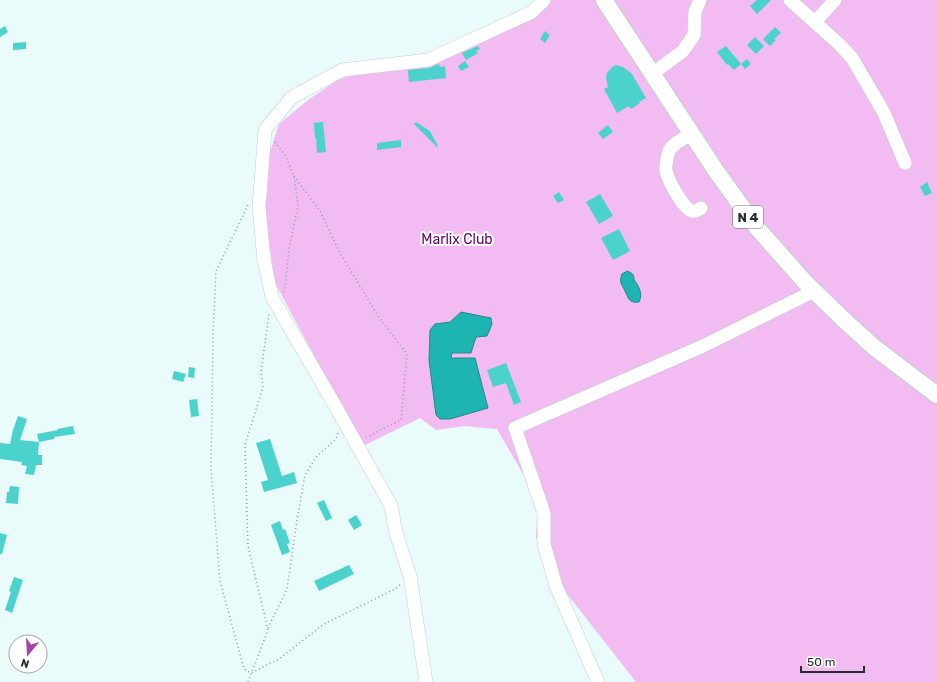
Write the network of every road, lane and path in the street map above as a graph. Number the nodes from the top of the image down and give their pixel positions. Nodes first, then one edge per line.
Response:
1 (544, 0) edge
2 (604, 0) edge
3 (700, 0) edge
4 (790, 0) edge
5 (835, 0) edge
6 (816, 22) junction
7 (652, 74) junction
8 (265, 130) junction
9 (691, 134) junction
10 (905, 163) dead end
11 (294, 176) junction
12 (251, 201) dead end
13 (701, 208) dead end
14 (814, 290) junction
15 (272, 297) junction
16 (280, 310) junction
17 (937, 395) edge
18 (341, 417) junction
19 (356, 443) junction
20 (410, 576) junction
21 (268, 630) junction
22 (251, 673) junction
23 (248, 682) edge
24 (426, 682) edge
25 (598, 682) edge

1 - 8 street
2 - 7 main road, N 4
3 - 7 street
4 - 6 street
5 - 6 street
6 - 10 street
7 - 9 main road, N 4
8 - 11 path
8 - 15 street
9 - 13 street
9 - 14 main road, N 4
11 - 16 path
11 - 19 path
12 - 22 path
14 - 17 main road, N 4
14 - 25 street
15 - 16 street
15 - 21 path
16 - 18 street
18 - 19 street
18 - 21 path
19 - 20 street
20 - 22 path
20 - 24 street
21 - 22 path
22 - 23 path

